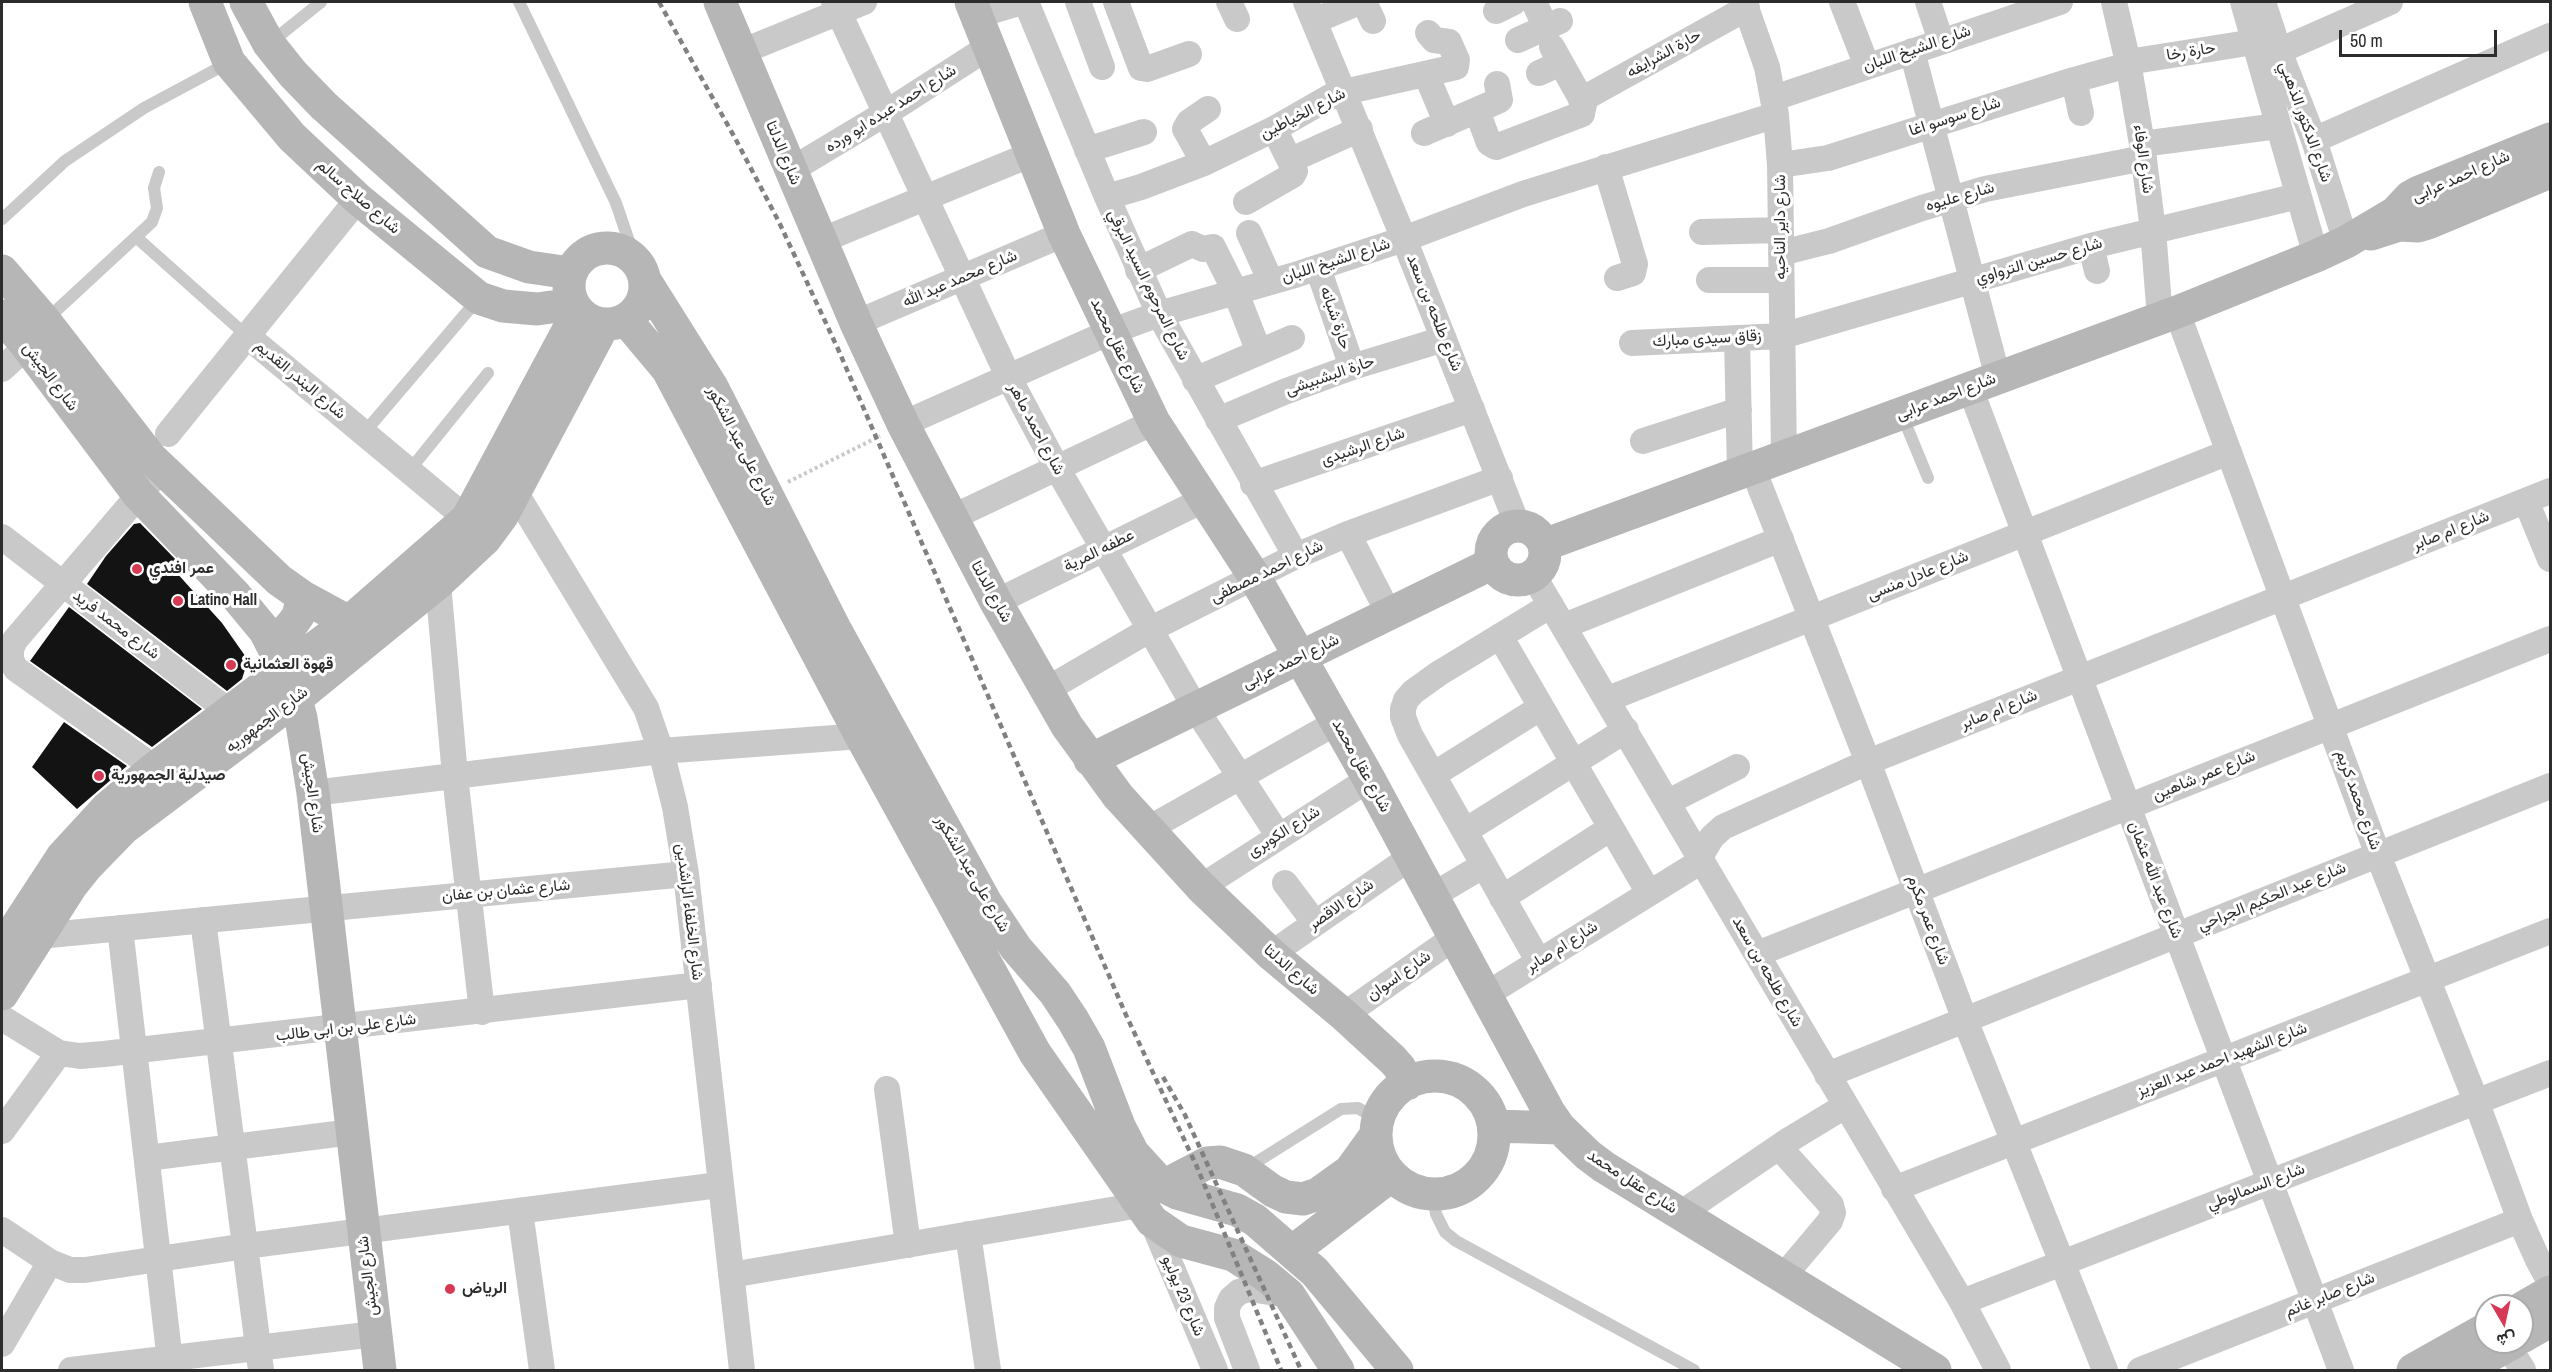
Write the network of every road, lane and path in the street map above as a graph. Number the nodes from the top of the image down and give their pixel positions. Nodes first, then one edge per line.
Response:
1 (205, 2) edge
2 (246, 2) edge
3 (321, 2) edge
4 (519, 2) edge
5 (720, 2) edge
6 (864, 2) edge
7 (1022, 2) edge
8 (1026, 2) edge
9 (1078, 2) edge
10 (1116, 2) edge
11 (1534, 2) edge
12 (1842, 2) edge
13 (1928, 2) edge
14 (2060, 2) edge
15 (2114, 2) edge
16 (2242, 2) edge
17 (2263, 2) edge
18 (2390, 2) edge
19 (1746, 5) edge
20 (836, 7) edge
21 (974, 8) edge
22 (1363, 10) edge
23 (1310, 11) edge
24 (1428, 33) dead end
25 (2550, 36) edge
26 (1518, 40) dead end
27 (1941, 41) junction
28 (2254, 42) junction
29 (269, 44) junction
30 (990, 46) junction
31 (1552, 46) junction
32 (1912, 51) junction
33 (2279, 51) junction
34 (741, 52) junction
35 (1189, 54) dead end
36 (229, 62) junction
37 (2128, 63) junction
38 (1867, 66) junction
39 (1102, 67) dead end
40 (1426, 74) junction
41 (2074, 80) junction
42 (1497, 84) dead end
43 (1344, 91) junction
44 (1581, 100) junction
45 (1775, 106) junction
46 (1208, 109) dead end
47 (1477, 111) junction
48 (886, 113) junction
49 (2081, 113) dead end
50 (1931, 124) junction
51 (2278, 126) junction
52 (1274, 129) junction
53 (1360, 129) junction
54 (1144, 132) dead end
55 (2550, 139) edge
56 (2314, 140) junction
57 (1087, 150) junction
58 (2143, 151) junction
59 (1032, 154) junction
60 (1291, 160) junction
61 (1204, 163) junction
62 (1780, 165) junction
63 (1606, 167) junction
64 (791, 170) junction
65 (159, 172) dead end
66 (2550, 172) edge
67 (2298, 196) junction
68 (1107, 197) junction
69 (926, 198) junction
70 (358, 199) junction
71 (1950, 199) junction
72 (1246, 202) dead end
73 (2, 219) edge
74 (2152, 230) junction
75 (1702, 232) dead end
76 (1249, 233) dead end
77 (1064, 234) junction
78 (136, 237) junction
79 (1404, 239) junction
80 (820, 241) junction
81 (1781, 242) junction
82 (2346, 242) junction
83 (2091, 246) junction
84 (2316, 256) junction
85 (1318, 268) junction
86 (1138, 270) junction
87 (2, 271) edge
88 (641, 271) junction
89 (2097, 271) dead end
90 (964, 277) junction
91 (1617, 278) dead end
92 (1709, 280) dead end
93 (1781, 280) junction
94 (1972, 280) junction
95 (1271, 282) junction
96 (1236, 293) junction
97 (479, 298) junction
98 (590, 306) junction
99 (1159, 314) junction
100 (2169, 315) junction
101 (2, 316) edge
102 (856, 323) junction
103 (1110, 332) junction
104 (36, 333) junction
105 (246, 335) junction
106 (1782, 336) junction
107 (1292, 338) dead end
108 (1737, 338) junction
109 (1444, 339) junction
110 (1632, 344) dead end
111 (1259, 352) junction
112 (1352, 367) junction
113 (2, 369) edge
114 (489, 373) dead end
115 (1009, 378) junction
116 (1195, 380) junction
117 (1984, 383) junction
118 (1473, 409) junction
119 (1739, 410) junction
120 (1902, 414) junction
121 (1218, 420) junction
122 (1154, 422) junction
123 (903, 424) junction
124 (364, 433) junction
125 (168, 434) dead end
126 (1643, 441) dead end
127 (2229, 452) junction
128 (1784, 458) junction
129 (162, 468) junction
130 (1057, 468) junction
131 (409, 471) junction
132 (1747, 471) junction
133 (1500, 478) junction
134 (1928, 478) dead end
135 (1253, 484) junction
136 (2550, 491) edge
137 (515, 492) junction
138 (138, 494) junction
139 (766, 494) junction
140 (1203, 500) junction
141 (2526, 501) junction
142 (951, 518) junction
143 (467, 519) junction
144 (1518, 526) junction
145 (2025, 533) junction
146 (1348, 534) junction
147 (2, 537) edge
148 (1781, 539) junction
149 (1103, 549) junction
150 (1296, 556) junction
151 (2550, 558) edge
152 (1538, 560) junction
153 (1493, 563) junction
154 (1254, 576) junction
155 (438, 583) junction
156 (62, 585) junction
157 (303, 597) junction
158 (2283, 597) junction
159 (996, 602) junction
160 (1389, 614) junction
161 (1558, 615) junction
162 (1812, 618) junction
163 (349, 622) junction
164 (1149, 630) junction
165 (1500, 636) junction
166 (270, 639) junction
167 (2550, 639) edge
168 (1301, 658) junction
169 (2079, 678) junction
170 (292, 684) junction
171 (1046, 690) junction
172 (1608, 699) junction
173 (1540, 708) junction
174 (1196, 709) junction
175 (231, 713) junction
176 (1337, 722) junction
177 (2330, 726) junction
178 (1626, 730) junction
179 (861, 736) junction
180 (661, 751) junction
181 (1090, 760) junction
182 (1868, 762) junction
183 (1574, 763) junction
184 (1737, 767) dead end
185 (155, 768) junction
186 (1433, 775) junction
187 (455, 776) junction
188 (1241, 776) junction
189 (1369, 779) junction
190 (2550, 786) edge
191 (313, 793) junction
192 (1668, 802) junction
193 (2128, 807) junction
194 (1611, 828) junction
195 (1148, 829) junction
196 (1465, 831) junction
197 (1278, 835) junction
198 (2378, 855) junction
199 (1411, 857) junction
200 (1700, 857) junction
201 (1484, 865) junction
202 (686, 874) junction
203 (1285, 883) dead end
204 (1201, 887) junction
205 (1917, 890) junction
206 (1649, 893) junction
207 (468, 894) junction
208 (1432, 896) junction
209 (1502, 898) junction
210 (325, 907) junction
211 (203, 920) junction
212 (1315, 923) junction
213 (120, 928) junction
214 (2550, 931) edge
215 (2176, 935) junction
216 (39, 936) junction
217 (1455, 937) junction
218 (2, 950) edge
219 (1271, 954) junction
220 (1757, 954) junction
221 (1028, 961) junction
222 (1539, 962) junction
223 (2428, 980) junction
224 (699, 985) junction
225 (2, 994) edge
226 (1487, 994) junction
227 (1009, 1005) junction
228 (482, 1012) junction
229 (1344, 1015) junction
230 (2, 1018) edge
231 (1965, 1020) junction
232 (340, 1028) junction
233 (220, 1042) junction
234 (1089, 1048) junction
235 (133, 1052) junction
236 (59, 1053) junction
237 (1035, 1053) junction
238 (2223, 1060) junction
239 (2550, 1072) edge
240 (1827, 1075) junction
241 (1407, 1084) junction
242 (887, 1089) dead end
243 (2476, 1101) junction
244 (1845, 1106) junction
245 (1494, 1126) junction
246 (1377, 1128) junction
247 (1560, 1128) junction
248 (2, 1131) edge
249 (352, 1132) junction
250 (2013, 1142) junction
251 (233, 1147) junction
252 (1779, 1147) junction
253 (147, 1158) junction
254 (1244, 1170) junction
255 (1392, 1175) junction
256 (2269, 1182) junction
257 (719, 1185) junction
258 (1894, 1189) junction
259 (1433, 1194) junction
260 (1152, 1204) junction
261 (520, 1210) junction
262 (1680, 1214) junction
263 (2520, 1220) junction
264 (2, 1230) edge
265 (363, 1232) junction
266 (968, 1234) junction
267 (908, 1245) junction
268 (246, 1246) junction
269 (1293, 1251) junction
270 (158, 1260) junction
271 (51, 1262) junction
272 (2062, 1263) junction
273 (731, 1275) junction
274 (1782, 1278) junction
275 (2550, 1282) edge
276 (2550, 1292) edge
277 (1289, 1295) junction
278 (2534, 1301) edge
279 (1962, 1302) junction
280 (2314, 1302) junction
281 (2550, 1321) edge
282 (2534, 1331) edge
283 (375, 1334) junction
284 (2, 1344) edge
285 (2477, 1354) edge
286 (2495, 1354) edge
287 (259, 1359) edge
288 (170, 1365) edge
289 (71, 1371) edge
290 (380, 1371) edge
291 (542, 1371) edge
292 (742, 1371) edge
293 (988, 1371) edge
294 (1215, 1371) edge
295 (1247, 1371) edge
296 (1338, 1371) edge
297 (1398, 1371) edge
298 (1694, 1371) edge
299 (1935, 1371) edge
300 (1998, 1371) edge
301 (2105, 1371) edge
302 (2140, 1371) edge
303 (2341, 1371) edge
304 (2413, 1371) edge
305 (2464, 1371) edge

1 - 36 street, شارع صلاح سالم
2 - 29 street
3 - 29 lane
4 - 88 lane, شارع على عبد الشكور
5 - 34 street, شارع الدلتا
6 - 20 street
7 - 21 street
8 - 57 street, شارع المرحوم السيد البرقي
9 - 39 street
10 - 35 street
11 - 31 street
12 - 38 street
13 - 27 street
14 - 27 street, شارع الشيخ اللبان
15 - 37 street, شارع الوفاء
16 - 28 street
17 - 33 street, شارع الدكتور الذهبي
18 - 33 street
19 - 44 street, حارة الشرايفه
19 - 45 street, شارع داير الناحيه
20 - 34 street
20 - 48 street, شارع احمد ماهر
21 - 30 street, شارع عقل محمد
22 - 23 street
23 - 43 street, شارع طلحه بن سعد
24 - 40 street, شارع الخياطين
25 - 56 street
26 - 31 street
27 - 32 street, شارع الشيخ اللبان
28 - 37 street, حارة رخا
28 - 51 street
29 - 98 street
30 - 48 street, شارع احمد عبده ابو ورده
30 - 59 street, شارع عقل محمد
31 - 44 street
32 - 38 street, شارع الشيخ اللبان
32 - 50 street, شارع عبد الله عثمان
33 - 56 street, شارع الدكتور الذهبي
34 - 64 street, شارع الدلتا
36 - 70 street, شارع صلاح سالم
36 - 73 lane
37 - 41 street, شارع سوسو اغا
37 - 58 street, شارع الوفاء
38 - 45 street, شارع الشيخ اللبان
40 - 43 street, شارع الخياطين
40 - 47 street
41 - 49 street
41 - 50 street, شارع سوسو اغا
42 - 47 street
43 - 52 street, شارع الخياطين
43 - 53 street, شارع طلحه بن سعد
44 - 47 street, حارة الشرايفه
45 - 62 street, شارع داير الناحيه
45 - 63 street, شارع الشيخ اللبان
46 - 61 street
48 - 64 street, شارع احمد عبده ابو ورده
48 - 69 street, شارع احمد ماهر
50 - 62 street, شارع سوسو اغا
50 - 71 street, شارع عبد الله عثمان
51 - 58 street, شارع عليوه
51 - 67 street
52 - 60 street
52 - 61 street, شارع الخياطين
53 - 60 street
53 - 79 street, شارع طلحه بن سعد
54 - 57 street
55 - 82 street, شارع احمد عرابى
56 - 82 street, شارع الدكتور الذهبي
57 - 68 street, شارع المرحوم السيد البرقي
58 - 71 street, شارع عليوه
58 - 74 street, شارع الوفاء
59 - 69 street
59 - 77 street, شارع عقل محمد
60 - 72 street
61 - 68 street, شارع الخياطين
62 - 81 street, شارع داير الناحيه
63 - 79 street, شارع الشيخ اللبان
63 - 91 street
64 - 80 street, شارع الدلتا
65 - 78 lane
66 - 82 street, شارع احمد عرابى
67 - 74 street, شارع حسين الترواوي
67 - 84 street
68 - 86 street, شارع المرحوم السيد البرقي
69 - 80 street
69 - 90 street, شارع احمد ماهر
70 - 97 street, شارع صلاح سالم
70 - 105 street
71 - 81 street, شارع عليوه
71 - 94 street, شارع عبد الله عثمان
74 - 83 street, شارع حسين الترواوي
74 - 100 street, شارع الوفاء
75 - 81 street, شارع عليوه
76 - 95 street
77 - 90 street, شارع محمد عبد الله
77 - 103 street, شارع عقل محمد
78 - 104 lane
78 - 105 lane, شارع البندر القديم
79 - 85 street, شارع الشيخ اللبان
79 - 109 street, شارع طلحه بن سعد
80 - 102 street, شارع الدلتا
81 - 93 street, شارع داير الناحيه
82 - 84 street, شارع احمد عرابى
83 - 89 street
83 - 94 street, شارع حسين الترواوي
84 - 100 street, شارع احمد عرابى
85 - 95 street, شارع الشيخ اللبان
85 - 112 street, حارة شبانه
86 - 96 street
86 - 99 street, شارع المرحوم السيد البرقي
87 - 104 street, شارع الجيش
88 - 98 street
88 - 98 street
88 - 139 street, شارع على عبد الشكور
90 - 102 street, شارع محمد عبد الله
90 - 115 street, شارع احمد ماهر
92 - 93 street
93 - 106 street, شارع داير الناحيه
94 - 106 street, شارع حسين الترواوي
94 - 117 street, شارع عبد الله عثمان
95 - 96 street, شارع الشيخ اللبان
96 - 99 street, شارع الشيخ اللبان
96 - 111 street
97 - 98 street, شارع صلاح سالم
97 - 124 lane
98 - 137 street, شارع الجمهوريه
98 - 143 street, شارع الجمهوريه
98 - 179 street, شارع على عبد الشكور
99 - 103 street, شارع الشيخ اللبان
99 - 116 street, شارع المرحوم السيد البرقي
100 - 117 street, شارع احمد عرابى
100 - 127 street, شارع محمد كريم
101 - 104 street, شارع الجيش
102 - 123 street, شارع الدلتا
103 - 115 street, شارع الشيخ اللبان
103 - 122 street, شارع عقل محمد
104 - 113 street
104 - 129 street, شارع الجيش
104 - 138 street, شارع الجيش
105 - 124 street, شارع البندر القديم
105 - 125 street
106 - 108 street, زقاق سيدى مبارك
106 - 128 street, شارع داير الناحيه
107 - 111 street
108 - 110 street, زقاق سيدى مبارك
108 - 119 street
109 - 112 street, حارة البشبيشى
109 - 118 street, شارع طلحه بن سعد
111 - 116 street
112 - 121 street, حارة البشبيشى
114 - 131 lane
115 - 123 street, شارع الشيخ اللبان
115 - 130 street, شارع احمد ماهر
116 - 121 street, شارع المرحوم السيد البرقي
117 - 120 street, شارع احمد عرابى
117 - 145 street, شارع عبد الله عثمان
118 - 133 street, شارع طلحه بن سعد
118 - 135 street, شارع الرشيدى
119 - 126 street
119 - 132 street
120 - 128 street, شارع احمد عرابى
120 - 134 lane
121 - 135 street, شارع المرحوم السيد البرقي
122 - 130 street
122 - 140 street, شارع عقل محمد
123 - 139 path
123 - 142 street, شارع الدلتا
124 - 131 street, شارع البندر القديم
127 - 145 street, شارع عادل منسى
127 - 158 street, شارع محمد كريم
128 - 132 street, شارع احمد عرابى
129 - 138 street
129 - 157 street, شارع الجيش
130 - 142 street
130 - 149 street, شارع احمد ماهر
131 - 143 street, شارع البندر القديم
132 - 148 street, شارع عمر مكرم
132 - 152 street, شارع احمد عرابى
133 - 144 street, شارع طلحه بن سعد
133 - 146 street, شارع احمد مصطفى
135 - 150 street, شارع المرحوم السيد البرقي
136 - 141 street, شارع ام صابر
137 - 155 street, شارع الجمهوريه
137 - 180 street, شارع الخلفاء الراشدين
138 - 156 street
138 - 166 street, شارع الجيش
139 - 221 street, شارع على عبد الشكور
140 - 149 street, عطفه المرية
140 - 154 street, شارع عقل محمد
141 - 151 street
141 - 158 street, شارع ام صابر
142 - 159 street, شارع الدلتا
143 - 163 street, شارع الجمهوريه
144 - 152 street
144 - 153 street
145 - 162 street, شارع عادل منسى
145 - 169 street, شارع عبد الله عثمان
146 - 150 street, شارع احمد مصطفى
146 - 160 street
147 - 156 street, شارع محمد فريد
148 - 161 street
148 - 162 street, شارع عمر مكرم
149 - 159 street, عطفه المرية
149 - 164 street, شارع احمد ماهر
150 - 154 street, شارع احمد مصطفى
152 - 153 street
152 - 161 street, شارع طلحه بن سعد
153 - 160 street, شارع احمد عرابى
154 - 164 street, شارع احمد مصطفى
154 - 168 street, شارع عقل محمد
155 - 170 street, شارع الجمهوريه
155 - 187 street
156 - 175 street, شارع محمد فريد
156 - 185 street
157 - 163 street, شارع الجيش
157 - 166 street
158 - 169 street, شارع ام صابر
158 - 177 street, شارع محمد كريم
159 - 171 street, شارع الدلتا
160 - 168 street, شارع احمد عرابى
161 - 165 street
161 - 172 street, شارع طلحه بن سعد
162 - 172 street, شارع عادل منسى
162 - 182 street, شارع عمر مكرم
163 - 170 street, شارع الجمهوريه
164 - 171 street, شارع احمد مصطفى
164 - 174 street, شارع احمد ماهر
165 - 173 street
165 - 186 street
166 - 170 street, شارع الجيش
167 - 177 street, شارع عمر شاهين
168 - 174 street, شارع احمد عرابى
168 - 176 street, شارع عقل محمد
169 - 182 street, شارع ام صابر
169 - 193 street, شارع عبد الله عثمان
170 - 175 street, شارع الجمهوريه
170 - 191 street, شارع الجيش
170 - 216 street, شارع الجمهوريه
171 - 181 street, شارع الدلتا
172 - 178 street, شارع طلحه بن سعد
173 - 183 street
173 - 186 street
174 - 181 street, شارع احمد عرابى
174 - 188 street, شارع احمد ماهر
175 - 185 street, شارع الجمهوريه
176 - 188 street
176 - 189 street, شارع عقل محمد
177 - 193 street, شارع عمر شاهين
177 - 198 street, شارع محمد كريم
178 - 183 street
178 - 192 street, شارع طلحه بن سعد
179 - 180 street
179 - 227 street, شارع على عبد الشكور
180 - 187 street
180 - 202 street, شارع الخلفاء الراشدين
181 - 195 street, شارع الدلتا
182 - 200 street, شارع ام صابر
182 - 205 street, شارع عمر مكرم
183 - 194 street
183 - 196 street
184 - 192 street
185 - 218 street, شارع الجمهوريه
186 - 196 street
187 - 191 street
187 - 207 street
188 - 195 street
188 - 197 street, شارع احمد ماهر
189 - 197 street, شارع الكوبرى
189 - 199 street, شارع عقل محمد
190 - 198 street, شارع عبد الحكيم الجراحي
191 - 210 street, شارع الجيش
192 - 200 street, شارع طلحه بن سعد
193 - 205 street, شارع عمر شاهين
193 - 215 street, شارع عبد الله عثمان
194 - 206 street
194 - 209 street
195 - 204 street, شارع الدلتا
196 - 201 street
197 - 204 street, شارع الكوبرى
198 - 215 street, شارع عبد الحكيم الجراحي
198 - 223 street, شارع محمد كريم
199 - 208 street, شارع عقل محمد
199 - 212 street, شارع الاقصر
200 - 206 street, شارع ام صابر
200 - 220 street, شارع طلحه بن سعد
201 - 208 street
201 - 209 street
202 - 207 street, شارع عثمان بن عفان
202 - 224 street, شارع الخلفاء الراشدين
203 - 212 street
204 - 219 street, شارع الدلتا
205 - 220 street, شارع عمر شاهين
205 - 231 street, شارع عمر مكرم
206 - 222 street, شارع ام صابر
207 - 210 street, شارع عثمان بن عفان
207 - 228 street
208 - 217 street, شارع عقل محمد
209 - 222 street
210 - 211 street, شارع عثمان بن عفان
210 - 232 street, شارع الجيش
211 - 213 street, شارع عثمان بن عفان
211 - 233 street
212 - 219 street, شارع الاقصر
213 - 216 street, شارع عثمان بن عفان
213 - 235 street
214 - 223 street, شارع الشهيد احمد عبد العزيز
215 - 231 street, شارع عبد الحكيم الجراحي
215 - 238 street, شارع عبد الله عثمان
216 - 225 street, شارع الجمهوريه
217 - 226 street, شارع عقل محمد
217 - 229 street, شارع اسوان
219 - 229 street, شارع الدلتا
220 - 240 street, شارع طلحه بن سعد
221 - 227 street
221 - 234 street, شارع على عبد الشكور
222 - 226 street, شارع ام صابر
223 - 238 street, شارع الشهيد احمد عبد العزيز
223 - 243 street, شارع محمد كريم
224 - 228 street, شارع على بن ابى طالب
224 - 257 street, شارع الخلفاء الراشدين
226 - 247 street, شارع عقل محمد
227 - 237 street, شارع على عبد الشكور
228 - 232 street, شارع على بن ابى طالب
229 - 241 street, شارع الدلتا
230 - 236 street, شارع على بن ابى طالب
231 - 240 street, شارع عبد الحكيم الجراحي
231 - 250 street, شارع عمر مكرم
232 - 233 street, شارع على بن ابى طالب
232 - 249 street, شارع الجيش
233 - 235 street, شارع على بن ابى طالب
233 - 251 street
234 - 237 street
234 - 260 street, شارع على عبد الشكور
235 - 236 street, شارع على بن ابى طالب
235 - 253 street
236 - 248 street
237 - 260 street, شارع على عبد الشكور
238 - 250 street, شارع الشهيد احمد عبد العزيز
238 - 256 street, شارع عبد الله عثمان
239 - 243 street, شارع السمالوطي
240 - 244 street, شارع طلحه بن سعد
241 - 245 street
241 - 246 street
242 - 267 street
243 - 256 street, شارع السمالوطي
243 - 263 street, شارع محمد كريم
244 - 252 street
244 - 258 street, شارع طلحه بن سعد
245 - 247 street
245 - 259 street
246 - 254 lane
246 - 254 street
246 - 255 street
247 - 262 street, شارع عقل محمد
249 - 251 street
249 - 265 street, شارع الجيش
250 - 258 street, شارع الشهيد احمد عبد العزيز
250 - 272 street, شارع عمر مكرم
251 - 253 street
251 - 268 street
252 - 262 street
252 - 274 street
253 - 270 street
254 - 260 street
255 - 259 street
255 - 269 street
256 - 272 street, شارع السمالوطي
256 - 280 street, شارع عبد الله عثمان
257 - 261 street
257 - 273 street, شارع الخلفاء الراشدين
258 - 279 street, شارع طلحه بن سعد
259 - 298 lane
260 - 266 street
260 - 269 street, شارع على عبد الشكور
260 - 277 street, شارع على عبد الشكور
260 - 294 street, شارع 23 يوليو
261 - 265 street
261 - 291 street
262 - 274 street, شارع عقل محمد
263 - 275 street, شارع محمد كريم
263 - 280 street, شارع صابر غانم
264 - 271 street
265 - 268 street
265 - 283 street, شارع الجيش
266 - 267 street
266 - 293 street
267 - 273 street
268 - 270 street
268 - 287 street
269 - 297 street, شارع على عبد الشكور
270 - 271 street
270 - 288 street
271 - 284 street
272 - 279 street, شارع السمالوطي
272 - 301 street, شارع عمر مكرم
273 - 292 street, شارع الخلفاء الراشدين
274 - 299 street, شارع عقل محمد
276 - 278 street
277 - 295 street, شارع 23 يوليو
277 - 296 street, شارع على عبد الشكور
279 - 300 street, شارع طلحه بن سعد
280 - 302 street, شارع صابر غانم
280 - 303 street, شارع عبد الله عثمان
281 - 282 street
283 - 287 street
283 - 290 street, شارع الجيش
285 - 304 street
286 - 305 street
287 - 288 street
288 - 289 street

